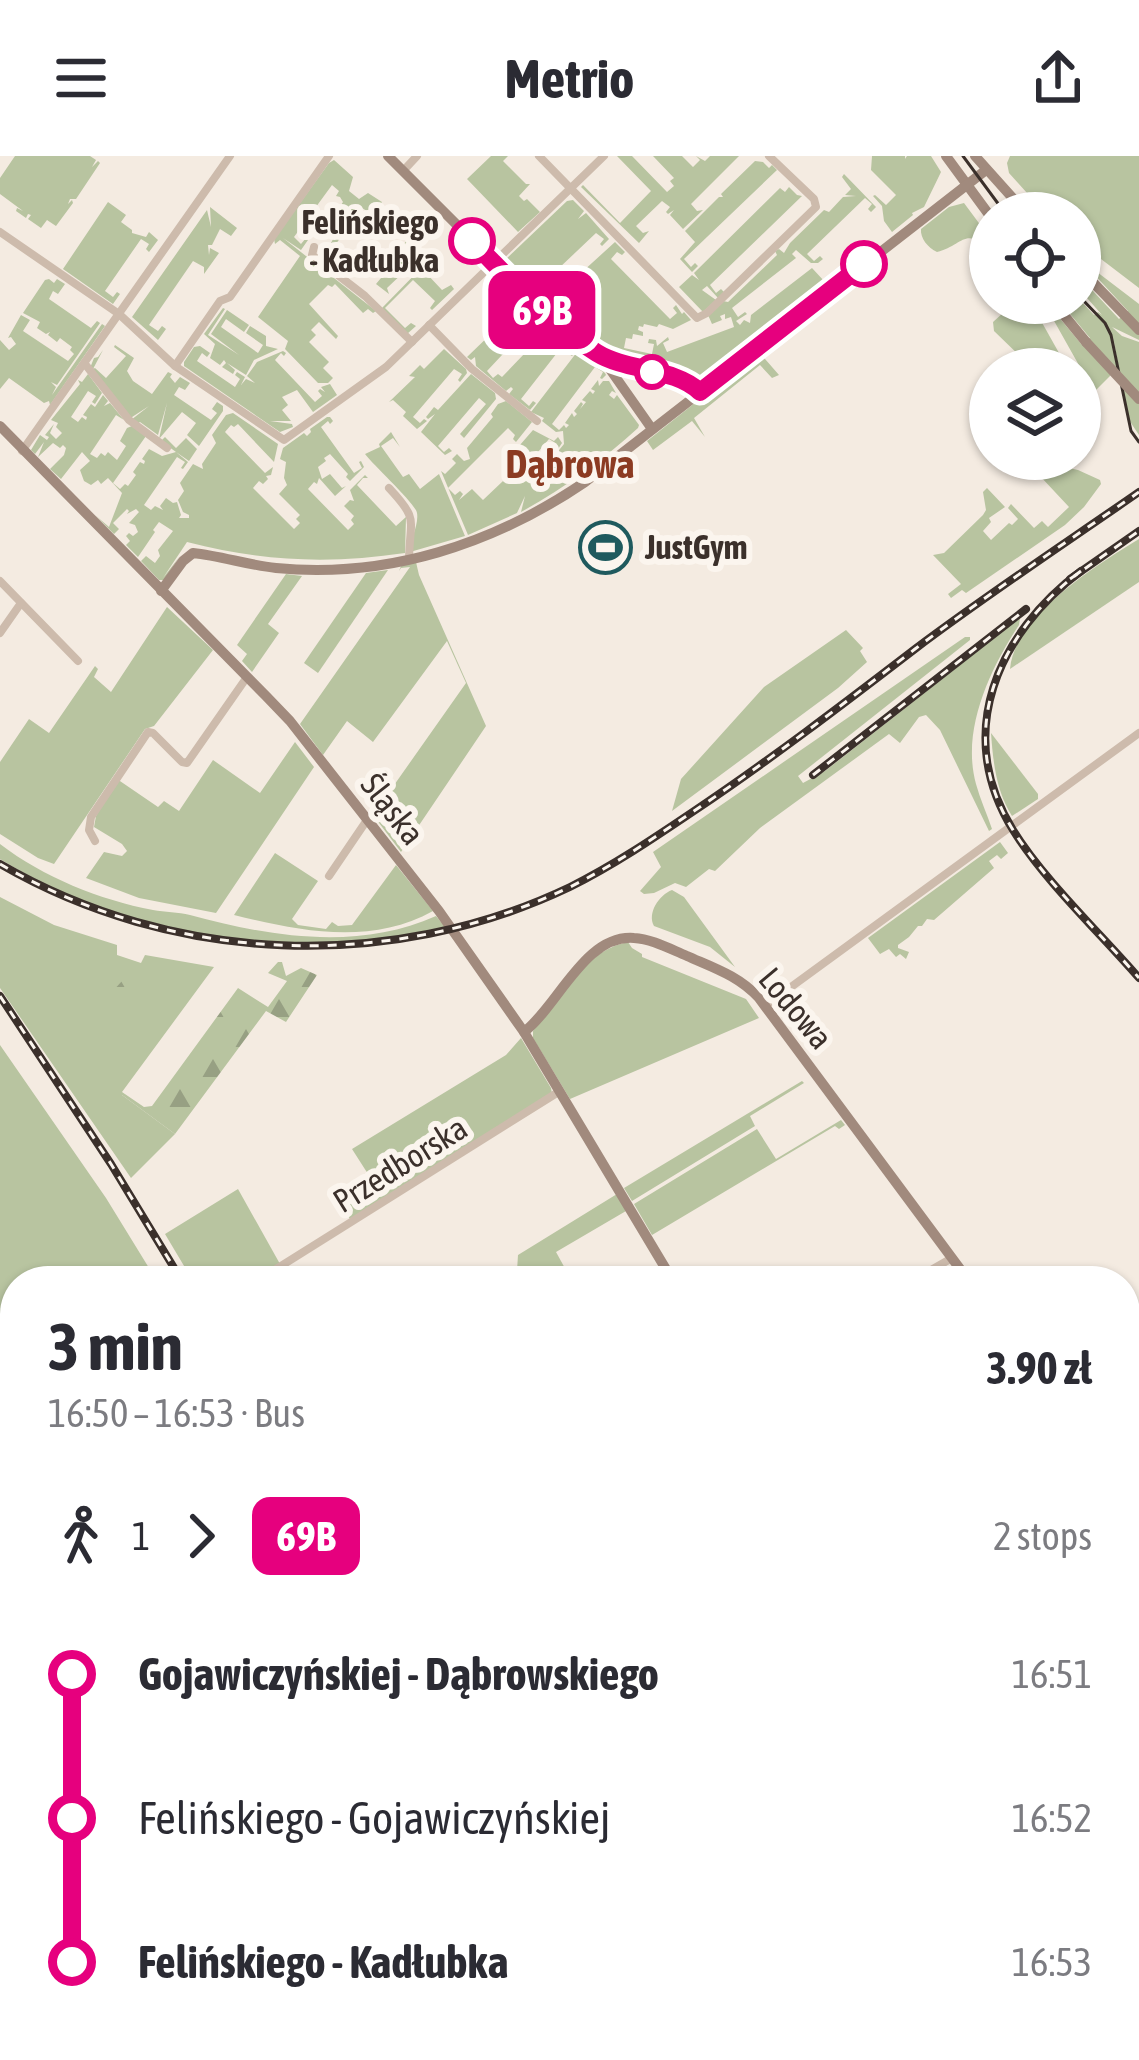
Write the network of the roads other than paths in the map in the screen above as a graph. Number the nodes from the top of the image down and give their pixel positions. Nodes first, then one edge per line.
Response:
1 (230, 156) edge
2 (328, 156) edge
3 (388, 156) edge
4 (417, 156) edge
5 (539, 156) edge
6 (604, 156) edge
7 (770, 156) edge
8 (946, 156) edge
9 (975, 156) edge
10 (986, 170) junction
11 (403, 171) junction
12 (967, 184) junction
13 (570, 189) junction
14 (973, 192) edge
15 (1006, 192) edge
16 (0, 232) edge
17 (314, 247) dead end
18 (494, 263) junction
19 (1101, 291) edge
20 (119, 314) junction
21 (1071, 324) edge
22 (429, 325) junction
23 (1139, 331) edge
24 (412, 342) junction
25 (599, 355) junction
26 (85, 364) junction
27 (626, 364) junction
28 (175, 366) junction
29 (615, 377) junction
30 (700, 392) junction
31 (1139, 399) edge
32 (537, 421) dead end
33 (0, 426) edge
34 (652, 429) junction
35 (167, 448) dead end
36 (22, 451) junction
37 (389, 488) dead end
38 (409, 560) junction
39 (0, 581) edge
40 (160, 591) junction
41 (21, 604) junction
42 (0, 633) edge
43 (78, 661) dead end
44 (248, 677) junction
45 (1139, 733) edge
46 (367, 820) junction
47 (94, 841) dead end
48 (329, 877) dead end
49 (765, 1006) junction
50 (524, 1032) junction
51 (560, 1091) junction
52 (952, 1258) junction
53 (282, 1266) edge
54 (664, 1266) edge
55 (938, 1266) edge
56 (958, 1266) edge

1 - 20 street
2 - 28 street
3 - 11 street
4 - 11 street
5 - 13 street
6 - 13 street
7 - 13 street
8 - 12 street
9 - 10 street
10 - 12 street
10 - 15 street
11 - 18 street
12 - 14 street
12 - 30 street
13 - 18 street
16 - 20 street
17 - 24 street
18 - 22 street
18 - 25 street
19 - 23 street
20 - 26 street
20 - 28 street
21 - 31 street, bridge
22 - 24 street
22 - 32 street
24 - 28 street
25 - 27 street
25 - 29 street
26 - 35 street
26 - 36 street
27 - 29 street
27 - 30 street
29 - 34 street
30 - 34 street
33 - 36 street, Śląska
34 - 38 street
36 - 40 street, Śląska
37 - 38 street
38 - 40 street
39 - 41 street
40 - 44 street, Śląska
41 - 42 street
41 - 43 street
44 - 46 street, Śląska
44 - 47 street
45 - 49 street
46 - 48 street
46 - 50 street, Śląska
49 - 50 street, Lodowa
49 - 52 street, Lodowa
50 - 51 street, Śląska
51 - 53 street, Przedborska
51 - 54 street, Śląska
52 - 55 street
52 - 56 street, Lodowa

